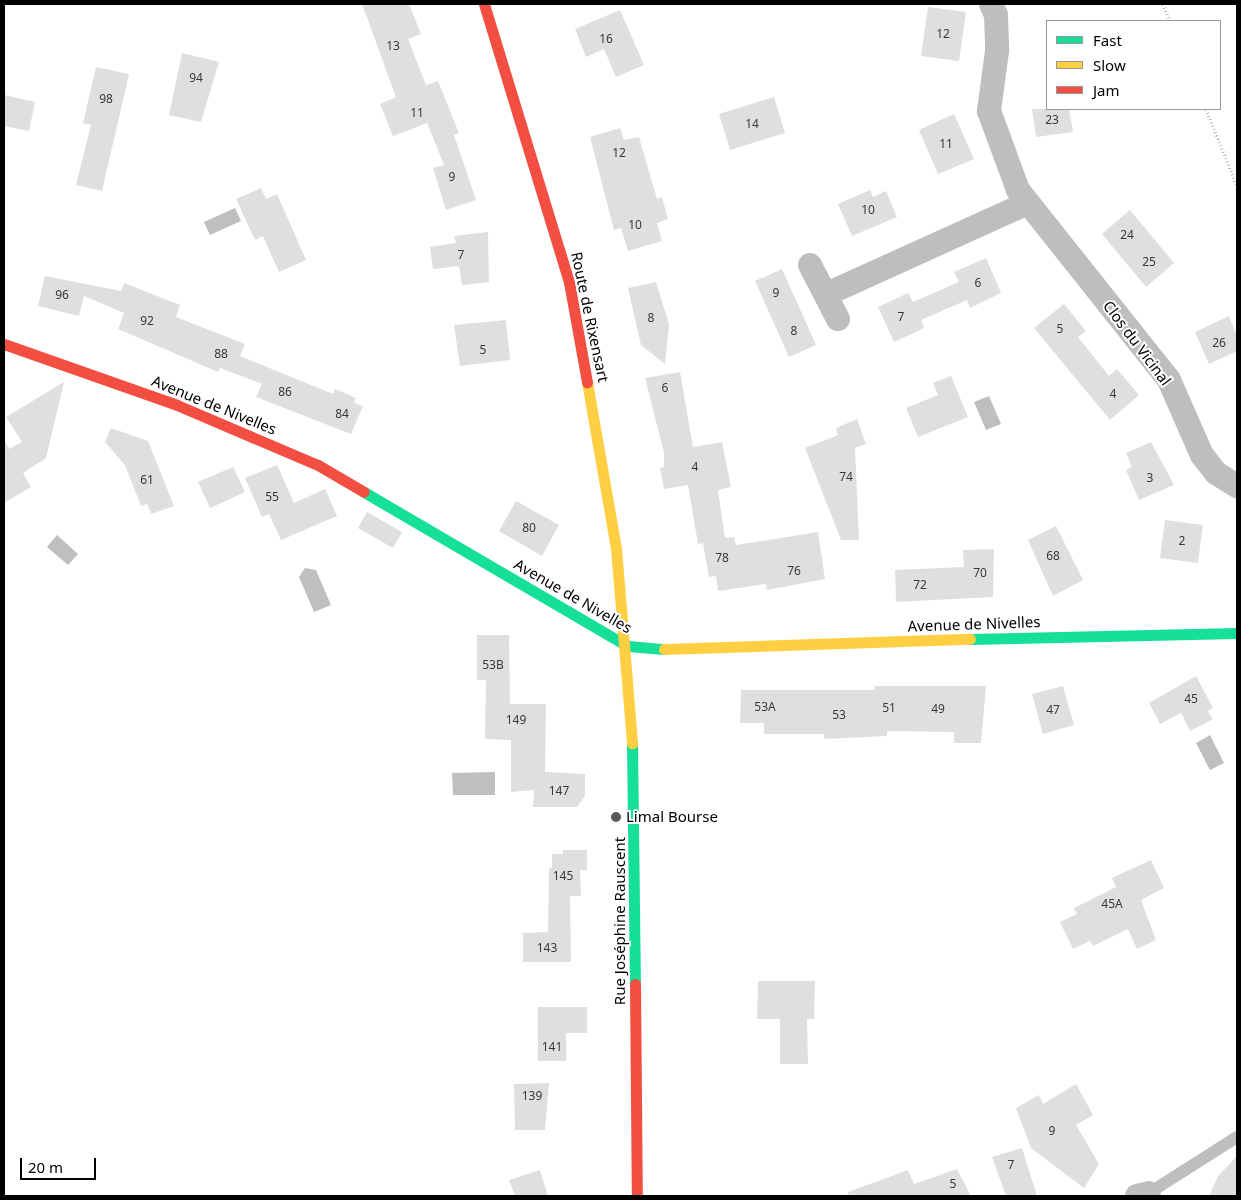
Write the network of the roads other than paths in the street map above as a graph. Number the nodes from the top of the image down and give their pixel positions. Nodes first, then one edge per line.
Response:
1 (484, 4) edge
2 (991, 4) edge
3 (1025, 204) junction
4 (810, 265) dead end
5 (827, 294) junction
6 (838, 319) dead end
7 (4, 344) edge
8 (1237, 486) edge
9 (1237, 633) edge
10 (628, 646) junction
11 (1237, 1137) edge
12 (1143, 1195) edge
13 (637, 1196) edge

1 - 10 street, Route de Rixensart
2 - 3 street, Clos du Vicinal
3 - 5 street
3 - 8 street, Clos du Vicinal
4 - 5 street
5 - 6 street
7 - 10 street, Avenue de Nivelles
9 - 10 street, Avenue de Nivelles
10 - 13 street, Rue Joséphine Rauscent
11 - 12 lane

